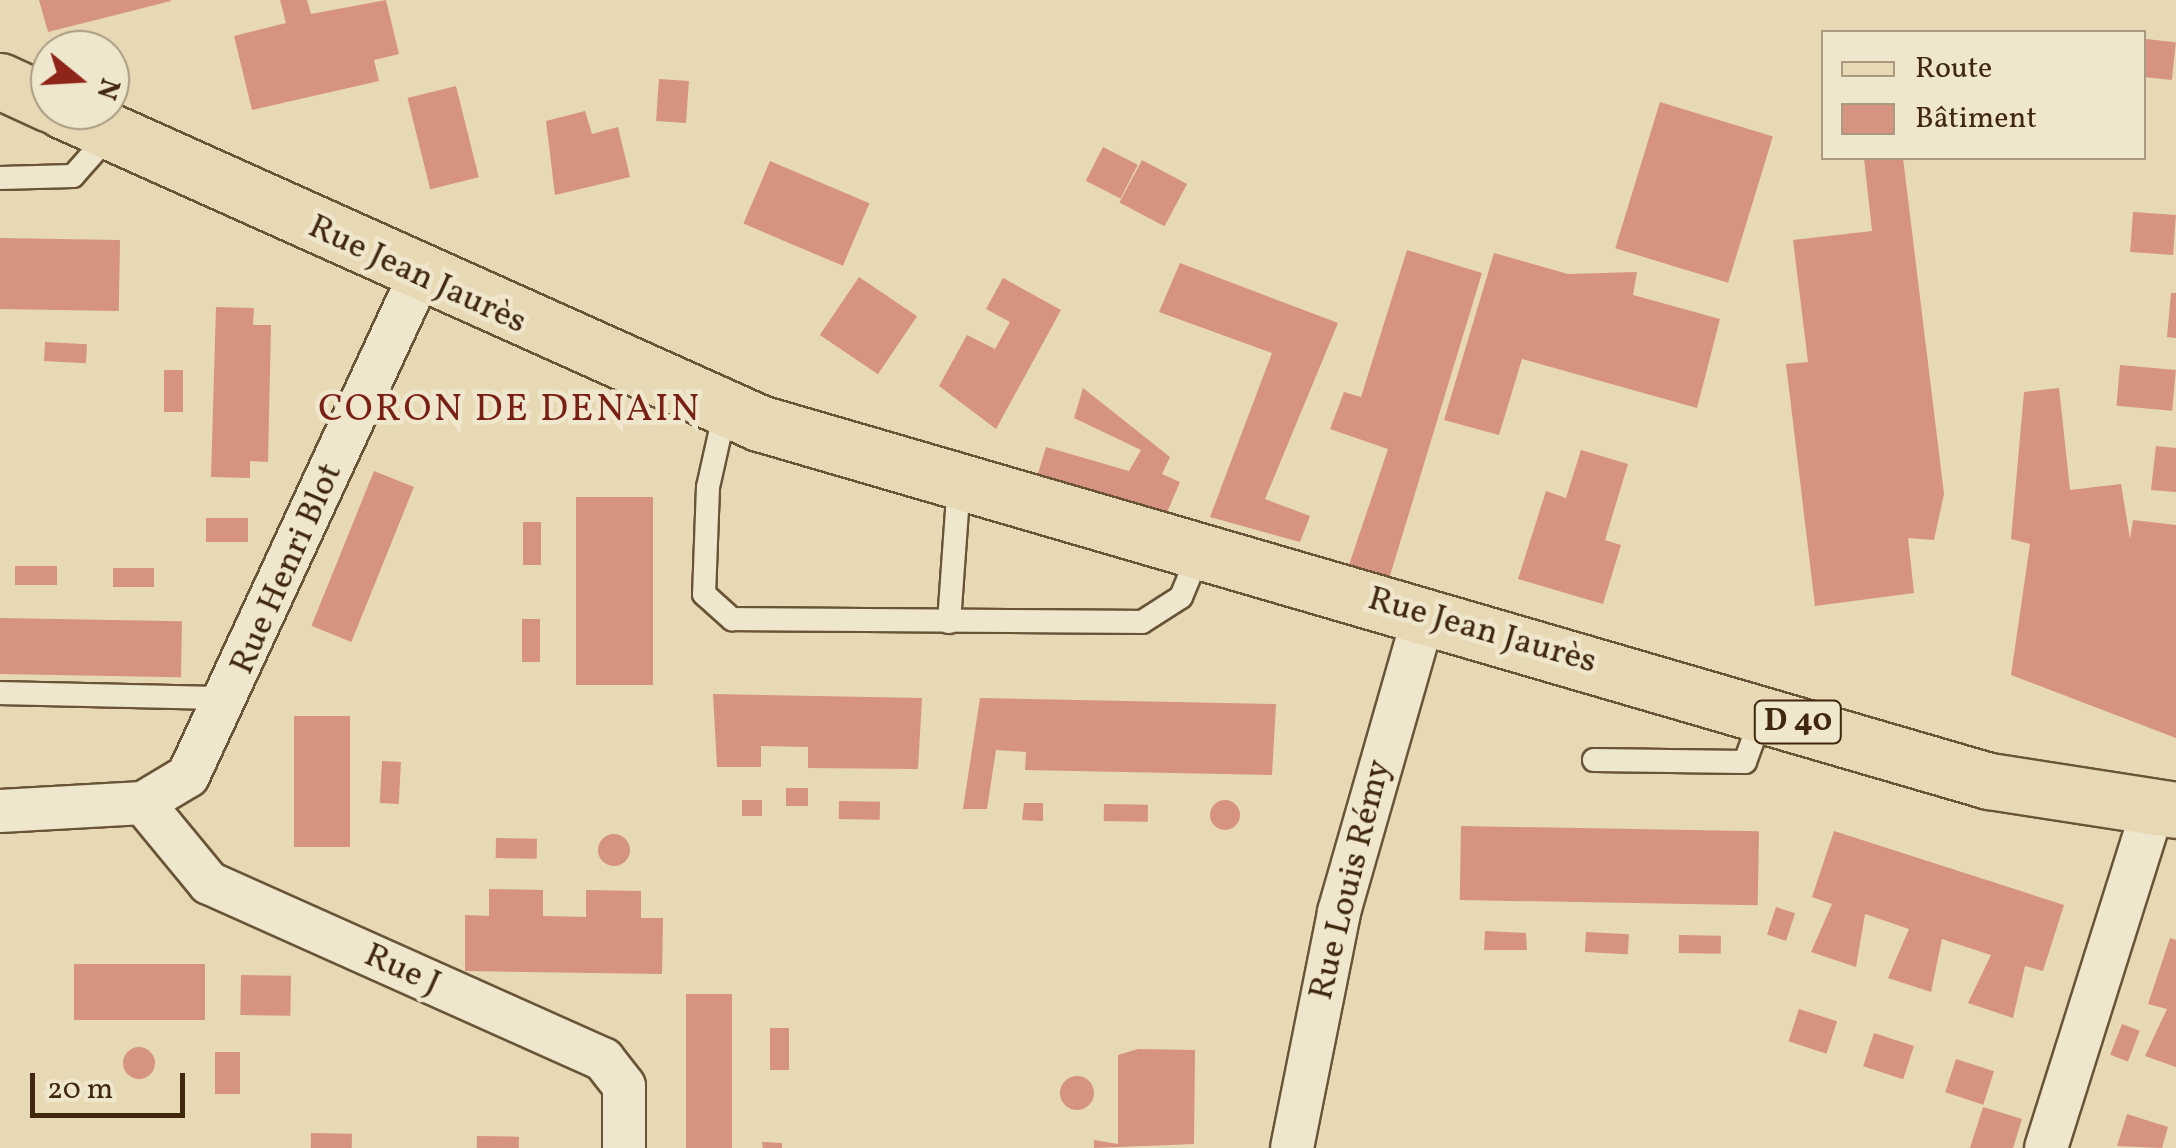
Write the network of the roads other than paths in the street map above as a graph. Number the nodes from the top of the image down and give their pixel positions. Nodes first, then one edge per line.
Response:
1 (0, 81) edge
2 (30, 95) edge
3 (107, 130) edge
4 (111, 132) junction
5 (0, 178) edge
6 (419, 277) junction
7 (726, 411) junction
8 (959, 482) junction
9 (1200, 551) junction
10 (1424, 616) junction
11 (949, 622) junction
12 (0, 693) edge
13 (230, 698) junction
14 (1764, 711) junction
15 (1594, 760) dead end
16 (144, 803) junction
17 (2165, 808) edge
18 (0, 812) edge
19 (2048, 1141) edge
20 (624, 1148) edge
21 (1292, 1148) edge

1 - 2 main road
3 - 4 main road, Rue Jean Jaurès / D 40
4 - 5 lane
4 - 6 main road, Rue Jean Jaurès / D 40
6 - 7 main road, Rue Jean Jaurès / D 40
6 - 13 street, Rue Henri Blot
7 - 8 main road, Rue Jean Jaurès / D 40
7 - 11 lane
8 - 9 main road, Rue Jean Jaurès / D 40
8 - 11 lane
9 - 10 main road, Rue Jean Jaurès / D 40
9 - 11 lane
10 - 14 main road, Rue Jean Jaurès / D 40
10 - 21 street, Rue Louis Rémy
12 - 13 lane, Rue Henri Blot
13 - 16 street, Rue Henri Blot
14 - 15 lane
14 - 17 main road, Rue Jean Jaurès / D 40
16 - 18 street, Rue Henri Blot
16 - 20 street, Rue J
17 - 19 street

